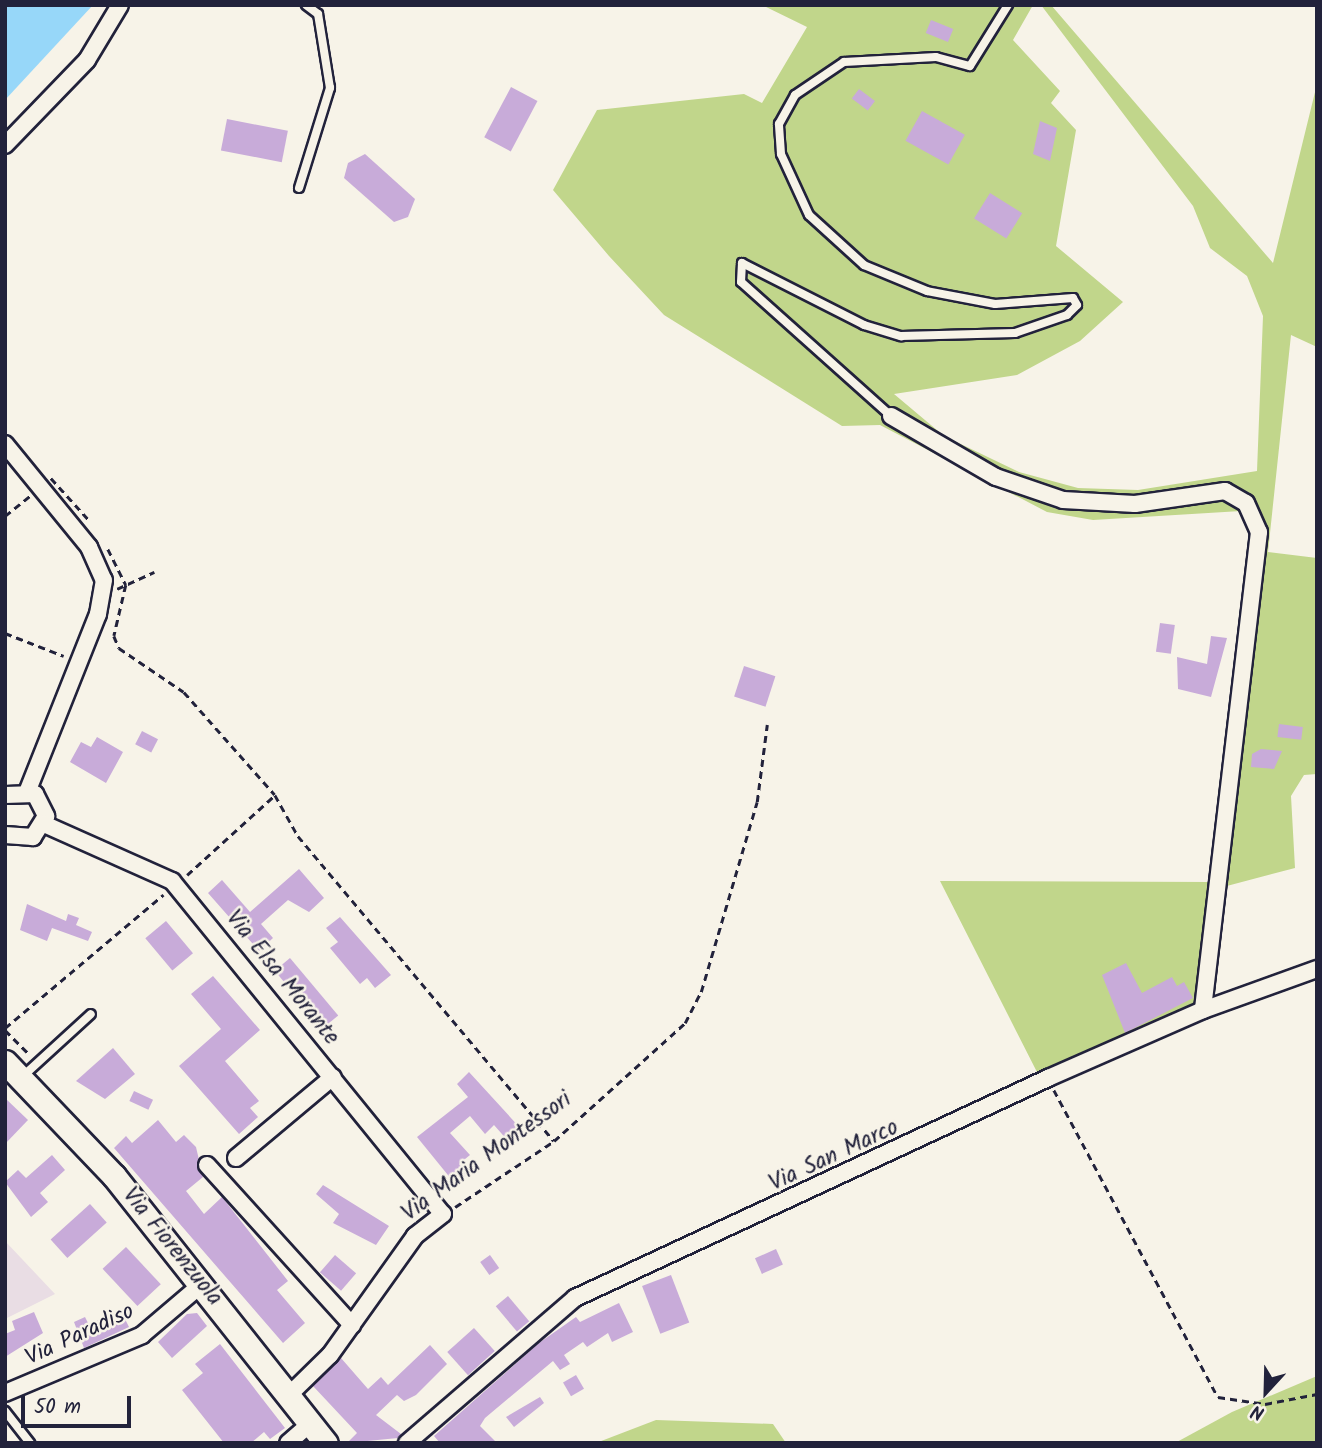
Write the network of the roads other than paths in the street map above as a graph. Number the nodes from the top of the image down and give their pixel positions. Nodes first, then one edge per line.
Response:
1 (120, 5) edge
2 (306, 5) edge
3 (1008, 5) edge
4 (5, 145) edge
5 (299, 188) dead end
6 (891, 416) joint
7 (5, 444) edge
8 (27, 790) junction
9 (5, 795) edge
10 (44, 824) junction
11 (6, 838) edge
12 (1317, 969) edge
13 (1203, 1010) junction
14 (92, 1013) dead end
15 (14, 1070) edge
16 (333, 1077) junction
17 (236, 1158) dead end
18 (207, 1165) dead end
19 (443, 1214) joint
20 (202, 1284) junction
21 (352, 1325) junction
22 (5, 1393) edge
23 (290, 1394) junction
24 (5, 1411) edge
25 (311, 1423) junction
26 (30, 1443) edge
27 (288, 1443) edge
28 (326, 1443) edge
29 (407, 1443) edge

1 - 4 street
2 - 5 lane
3 - 6 lane
6 - 13 street
7 - 8 street
8 - 9 street
8 - 10 street
10 - 11 street
10 - 16 street, Via Elsa Morante
12 - 13 street, Via San Marco
13 - 29 street, Via San Marco
14 - 15 lane
15 - 20 street, Via Fiorenzuola
16 - 17 street
16 - 19 street, Via Elsa Morante
18 - 21 street
19 - 21 street, Via Maria Montessori
20 - 22 street, Via Paradiso
20 - 23 street, Via Fiorenzuola
21 - 23 street, Via Maria Montessori
23 - 25 street, Via Fiorenzuola
24 - 26 lane
25 - 27 street
25 - 28 street, Via Fiorenzuola

